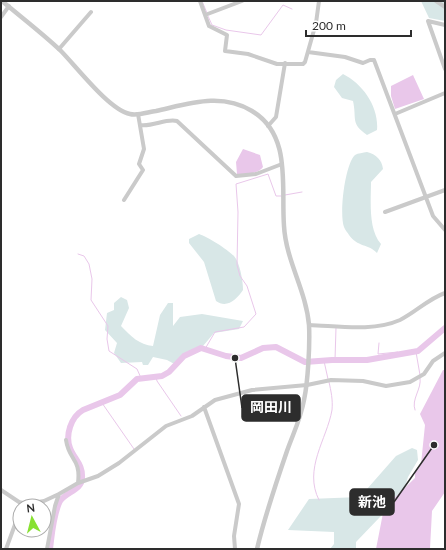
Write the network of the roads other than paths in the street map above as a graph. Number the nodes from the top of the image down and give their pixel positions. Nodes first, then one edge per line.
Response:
1 (2, 1) edge
2 (200, 1) edge
3 (242, 1) edge
4 (319, 1) edge
5 (436, 1) edge
6 (8, 6) junction
7 (445, 7) edge
8 (91, 12) dead end
9 (205, 15) junction
10 (1, 17) edge
11 (445, 25) edge
12 (59, 49) junction
13 (308, 52) junction
14 (285, 63) junction
15 (445, 69) edge
16 (445, 93) edge
17 (138, 114) junction
18 (395, 114) junction
19 (140, 125) junction
20 (268, 126) junction
21 (282, 164) junction
22 (445, 190) edge
23 (426, 197) junction
24 (124, 200) dead end
25 (385, 212) dead end
26 (445, 230) edge
27 (445, 293) edge
28 (309, 325) junction
29 (444, 355) edge
30 (307, 385) junction
31 (204, 407) junction
32 (66, 440) dead end
33 (80, 482) junction
34 (1, 490) edge
35 (59, 494) junction
36 (12, 498) edge
37 (48, 498) edge
38 (12, 533) edge
39 (6, 549) edge
40 (47, 549) edge
41 (235, 549) edge
42 (257, 549) edge

1 - 6 street
2 - 9 street
3 - 9 street
4 - 13 street
5 - 7 street
6 - 10 street
6 - 12 street
8 - 12 street
9 - 14 street
11 - 15 street
12 - 17 street
13 - 14 street
13 - 18 street
14 - 20 street
16 - 18 street
17 - 19 street
17 - 20 street
18 - 23 street
19 - 21 street
19 - 24 street
20 - 21 street
21 - 28 street
22 - 23 street
23 - 25 street
23 - 26 street
27 - 28 street
28 - 30 street
29 - 30 street
30 - 31 street
30 - 42 street
31 - 33 street
31 - 41 street
32 - 33 street
33 - 35 street
34 - 36 street
35 - 37 street
35 - 40 street
38 - 39 street

